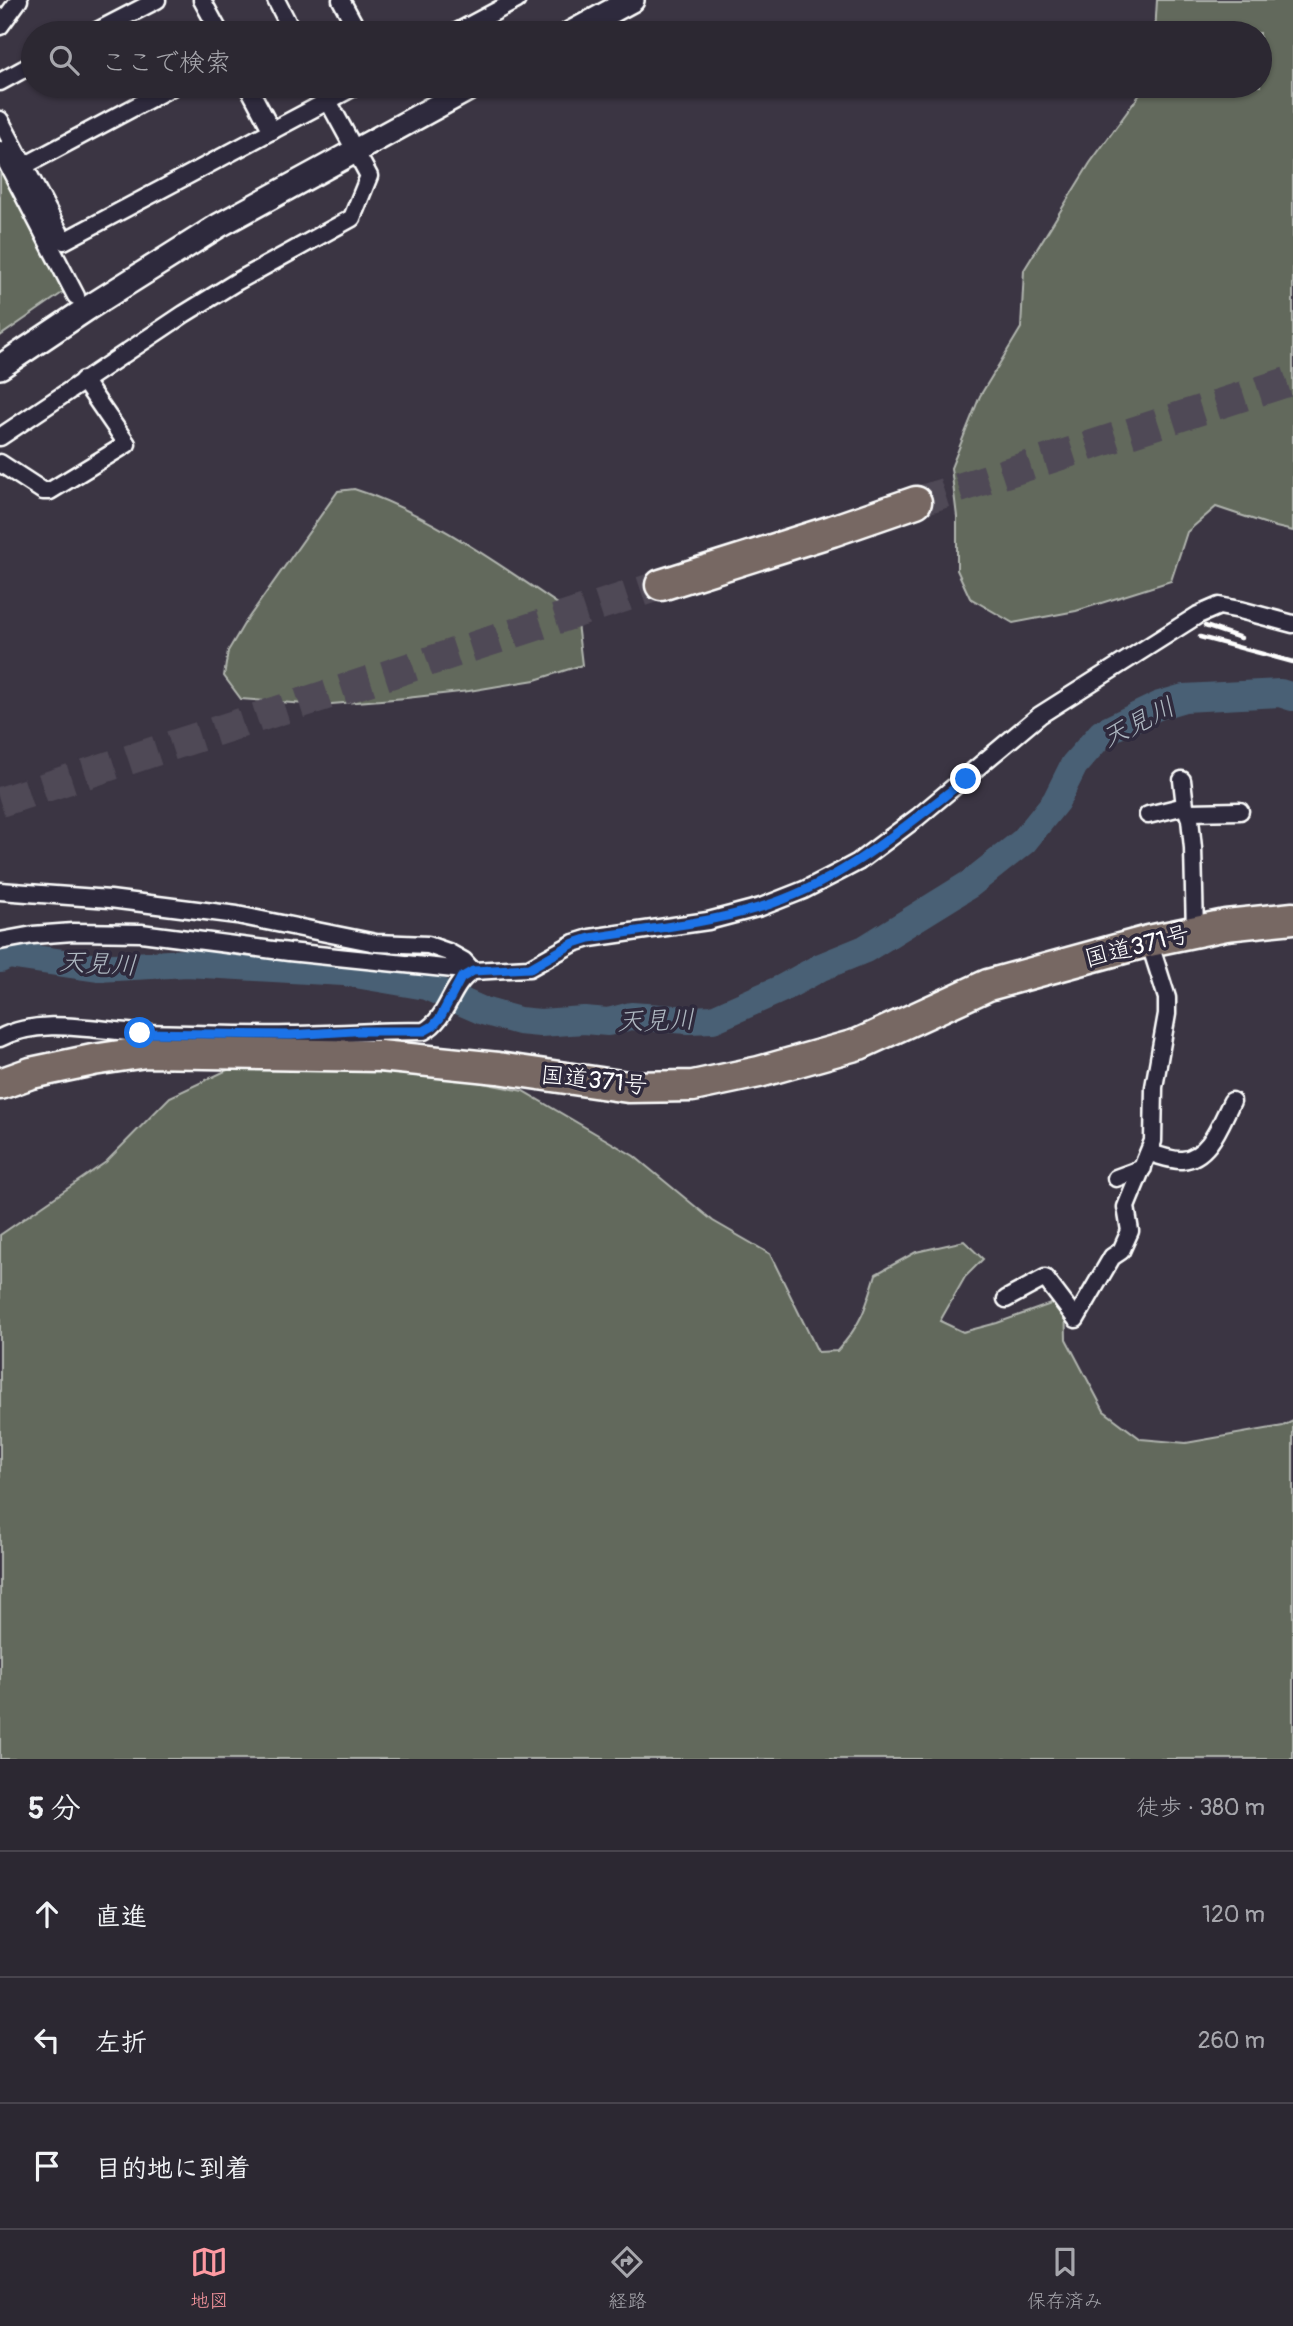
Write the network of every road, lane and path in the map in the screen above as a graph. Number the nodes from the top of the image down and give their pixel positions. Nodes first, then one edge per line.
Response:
1 (19, 0) edge
2 (156, 0) edge
3 (202, 0) edge
4 (276, 0) edge
5 (341, 0) edge
6 (517, 0) edge
7 (632, 0) edge
8 (116, 21) edge
9 (213, 21) edge
10 (287, 21) edge
11 (352, 21) edge
12 (478, 21) edge
13 (593, 21) edge
14 (0, 26) edge
15 (21, 71) edge
16 (0, 82) edge
17 (152, 98) edge
18 (254, 98) edge
19 (317, 98) edge
20 (327, 98) edge
21 (452, 98) edge
22 (0, 120) edge
23 (272, 131) junction
24 (0, 150) edge
25 (355, 150) junction
26 (24, 166) junction
27 (76, 296) dead end
28 (0, 367) edge
29 (83, 380) junction
30 (0, 437) edge
31 (0, 463) edge
32 (916, 502) tunnel mouth
33 (661, 585) tunnel mouth
34 (1293, 624) edge
35 (1182, 780) dead end
36 (1187, 809) junction
37 (1240, 811) dead end
38 (1148, 815) dead end
39 (0, 891) edge
40 (1293, 918) edge
41 (1195, 932) junction
42 (1149, 941) junction
43 (0, 942) edge
44 (467, 975) junction
45 (0, 1038) edge
46 (0, 1084) edge
47 (1232, 1101) dead end
48 (1146, 1161) junction
49 (1116, 1178) dead end
50 (1006, 1299) dead end

1 - 14 street
2 - 8 street
3 - 9 street
4 - 10 street
5 - 11 street
6 - 12 street
7 - 13 street
15 - 16 street
17 - 26 street
18 - 23 street
19 - 23 street
20 - 25 street
21 - 25 street
22 - 26 street
23 - 26 street
24 - 27 street
25 - 28 street
25 - 29 street
29 - 30 street
29 - 31 street
32 - 33 highway
34 - 44 street
35 - 36 street
36 - 37 street
36 - 38 street
36 - 41 street
39 - 44 street
40 - 41 highway, 国道371号
41 - 42 highway, 国道371号
42 - 46 highway, 国道371号
42 - 48 street
43 - 44 street
44 - 45 street
47 - 48 street
48 - 49 street
48 - 50 street

